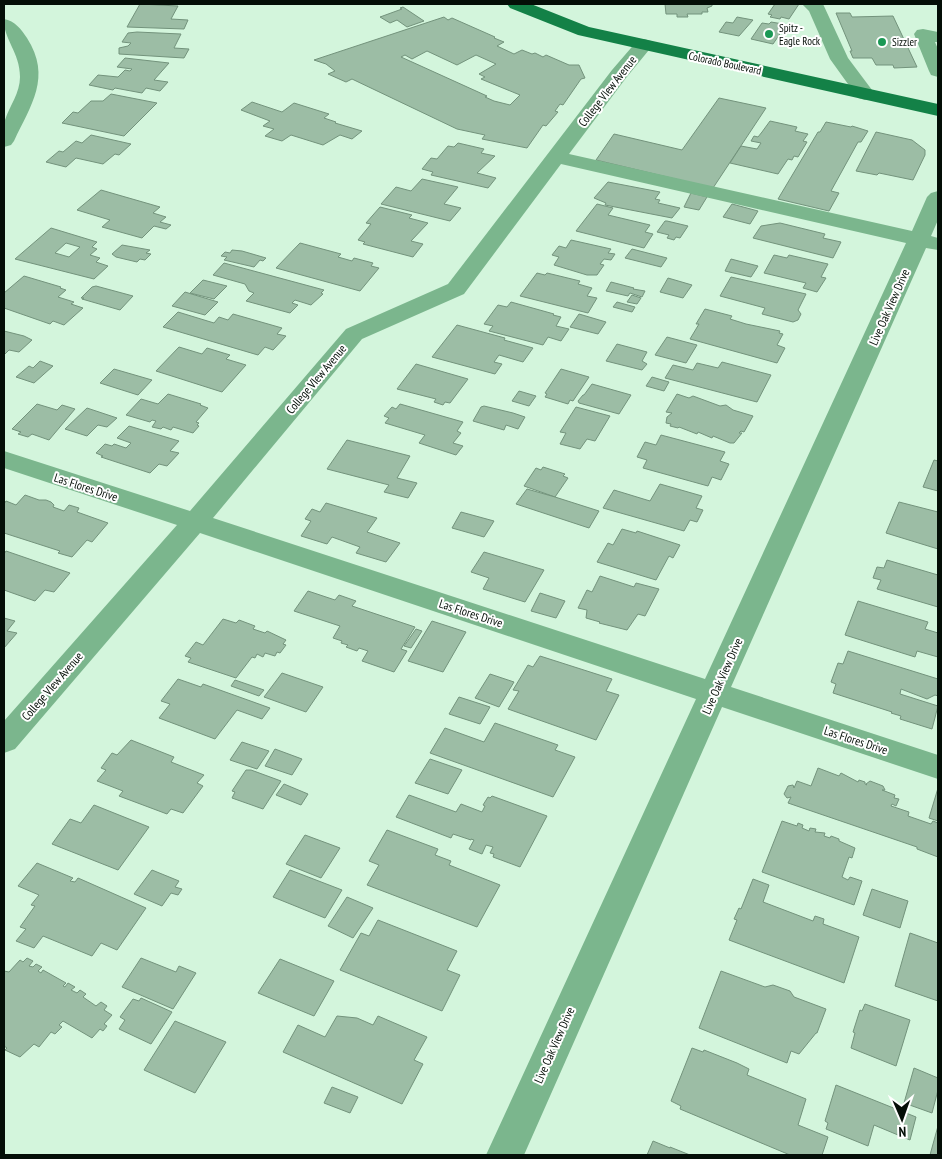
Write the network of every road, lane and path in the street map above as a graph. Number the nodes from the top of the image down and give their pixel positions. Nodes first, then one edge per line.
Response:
1 (516, 4) edge
2 (811, 4) edge
3 (4, 24) edge
4 (938, 37) edge
5 (644, 45) junction
6 (938, 71) edge
7 (865, 94) junction
8 (938, 110) edge
9 (4, 141) edge
10 (556, 157) junction
11 (938, 197) edge
12 (929, 242) edge
13 (4, 459) edge
14 (195, 522) junction
15 (714, 693) junction
16 (4, 741) edge
17 (938, 767) edge
18 (504, 1155) edge

1 - 5 main road, Colorado Boulevard
2 - 7 street
3 - 9 street
4 - 6 street
5 - 7 main road, Colorado Boulevard
5 - 10 street, College VIew Avenue
7 - 8 main road, Colorado Boulevard
10 - 12 street
10 - 14 street, College VIew Avenue
11 - 12 street, Live Oak View Drive
12 - 15 street, Live Oak View Drive
13 - 14 street, Las Flores Drive
14 - 15 street, Las Flores Drive
14 - 16 street, College VIew Avenue
15 - 17 street, Las Flores Drive
15 - 18 street, Live Oak View Drive

